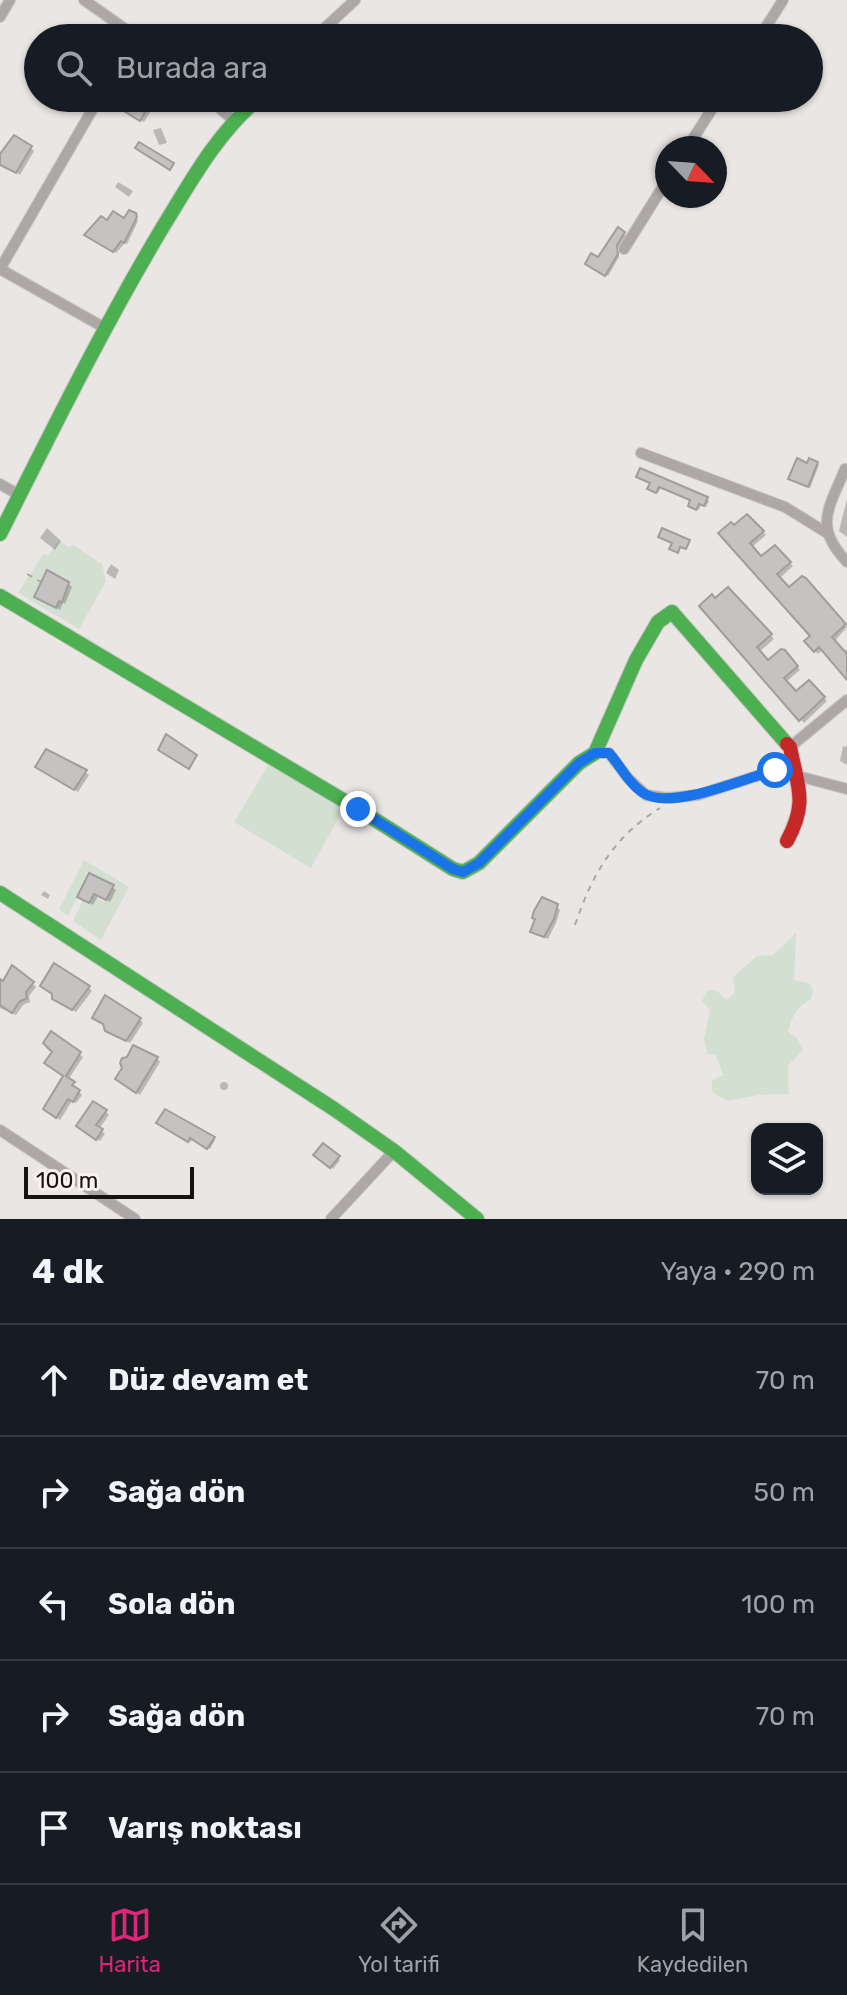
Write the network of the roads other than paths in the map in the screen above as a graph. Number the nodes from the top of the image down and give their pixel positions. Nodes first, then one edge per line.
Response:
1 (10, 0) edge
2 (84, 0) edge
3 (355, 0) edge
4 (783, 0) edge
5 (0, 17) edge
6 (117, 24) edge
7 (329, 24) edge
8 (768, 24) edge
9 (91, 112) edge
10 (224, 112) edge
11 (242, 112) edge
12 (710, 112) edge
13 (233, 120) junction
14 (695, 136) edge
15 (655, 199) edge
16 (624, 249) dead end
17 (0, 269) edge
18 (105, 328) junction
19 (641, 453) dead end
20 (847, 469) edge
21 (0, 484) edge
22 (19, 495) junction
23 (827, 533) junction
24 (0, 534) edge
25 (847, 562) edge
26 (0, 596) edge
27 (847, 700) edge
28 (790, 747) junction
29 (595, 753) junction
30 (797, 777) junction
31 (847, 789) edge
32 (787, 841) dead end
33 (0, 893) edge
34 (0, 1130) edge
35 (394, 1151) junction
36 (135, 1219) edge
37 (331, 1219) edge
38 (477, 1219) edge

1 - 5 street
2 - 6 street
3 - 7 street
4 - 8 street
9 - 17 street
10 - 13 street
11 - 13 street
12 - 14 street
13 - 18 street
15 - 16 street
17 - 18 street
18 - 22 street
19 - 23 street
20 - 23 street
21 - 22 street
22 - 24 street
23 - 25 street
26 - 29 street
27 - 28 street
28 - 29 street
28 - 30 street
29 - 30 street
30 - 31 street
30 - 32 street
33 - 35 street
34 - 36 street
35 - 37 street
35 - 38 street

